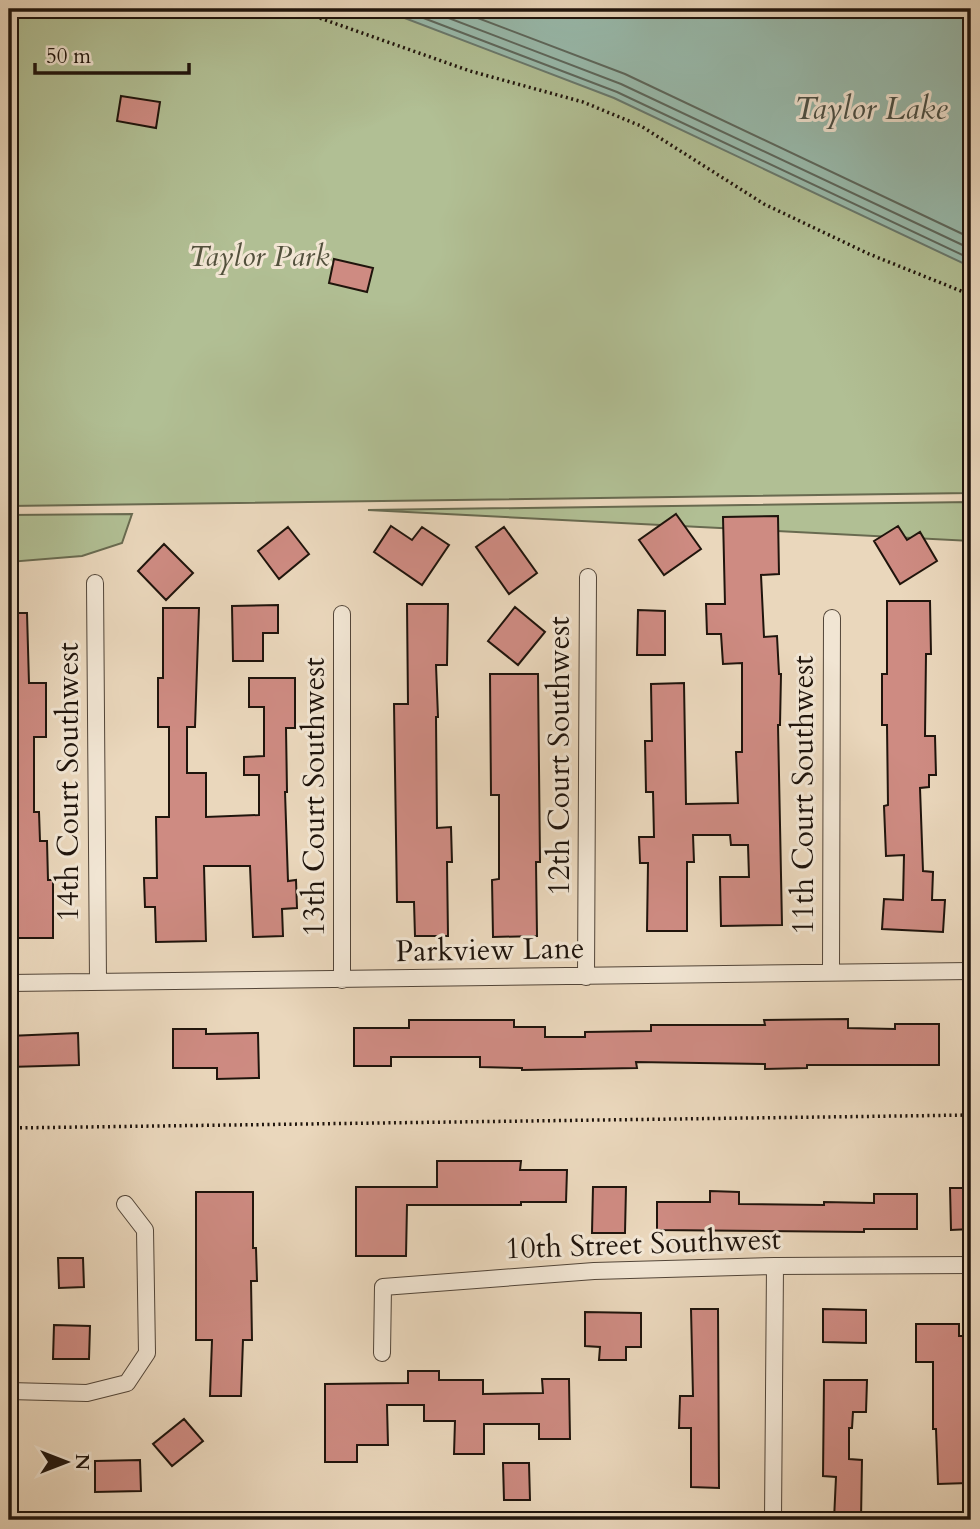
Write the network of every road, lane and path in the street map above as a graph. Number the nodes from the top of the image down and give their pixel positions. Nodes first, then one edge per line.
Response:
1 (294, 9) edge
2 (971, 295) edge
3 (588, 577) dead end
4 (95, 583) dead end
5 (342, 614) dead end
6 (832, 618) dead end
7 (971, 971) edge
8 (831, 972) junction
9 (586, 977) junction
10 (342, 980) junction
11 (98, 981) junction
12 (9, 983) edge
13 (971, 1115) edge
14 (9, 1128) edge
15 (125, 1204) dead end
16 (971, 1265) edge
17 (775, 1266) junction
18 (382, 1353) dead end
19 (9, 1391) edge
20 (773, 1520) edge

1 - 2 path
3 - 9 street, 12th Court Southwest
4 - 11 street, 14th Court Southwest
5 - 10 street, 13th Court Southwest
6 - 8 street, 11th Court Southwest
7 - 8 street, Parkview Lane
8 - 9 street, Parkview Lane
9 - 10 street, Parkview Lane
10 - 11 street, Parkview Lane
11 - 12 street, Parkview Lane
13 - 14 path
15 - 19 street
16 - 17 street, 10th Street Southwest
17 - 18 street, 10th Street Southwest
17 - 20 street

